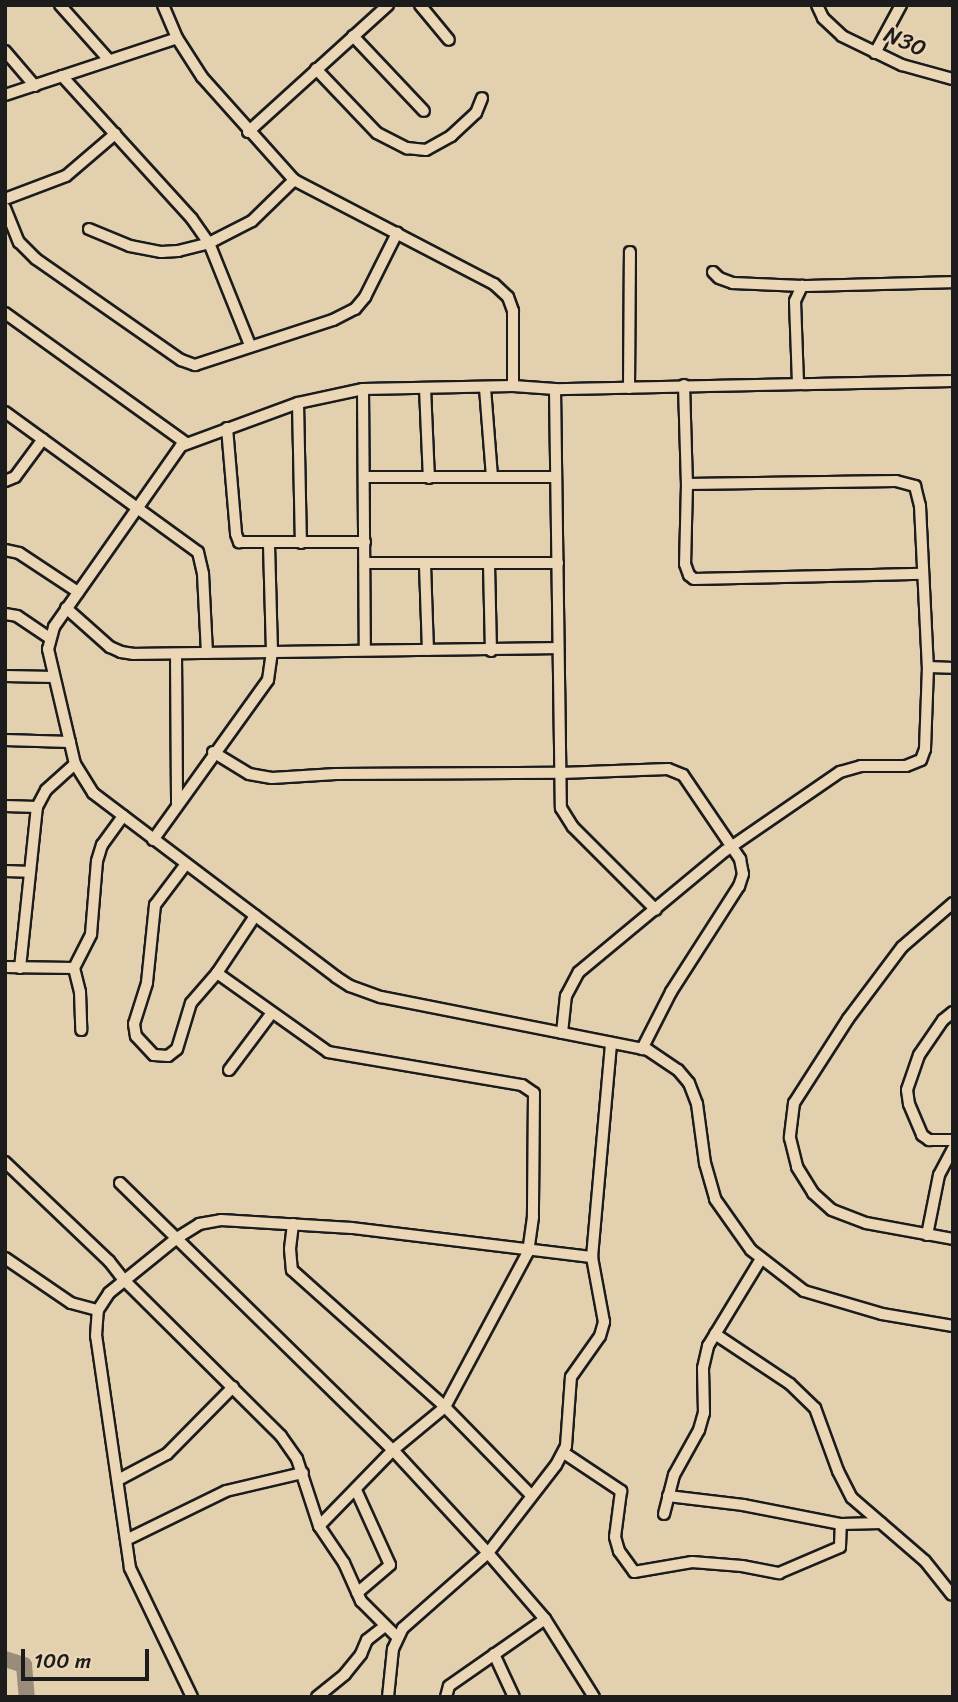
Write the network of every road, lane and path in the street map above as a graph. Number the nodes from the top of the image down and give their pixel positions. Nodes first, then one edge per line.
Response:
1 (60, 5) edge
2 (163, 5) edge
3 (367, 5) edge
4 (388, 5) edge
5 (420, 5) edge
6 (817, 5) edge
7 (901, 5) edge
8 (376, 16) junction
9 (353, 36) junction
10 (177, 38) junction
11 (449, 40) dead end
12 (5, 51) edge
13 (876, 53) junction
14 (109, 60) junction
15 (316, 69) junction
16 (62, 76) junction
17 (953, 79) edge
18 (35, 86) junction
19 (5, 95) edge
20 (482, 98) dead end
21 (424, 111) dead end
22 (248, 132) junction
23 (115, 134) junction
24 (294, 180) junction
25 (5, 199) edge
26 (5, 208) edge
27 (89, 229) dead end
28 (397, 233) junction
29 (209, 243) junction
30 (630, 252) dead end
31 (713, 272) dead end
32 (953, 282) edge
33 (802, 286) junction
34 (5, 313) edge
35 (250, 345) junction
36 (953, 381) edge
37 (798, 383) junction
38 (684, 385) junction
39 (513, 386) junction
40 (425, 388) junction
41 (485, 388) junction
42 (629, 388) junction
43 (363, 389) junction
44 (555, 389) junction
45 (298, 403) junction
46 (5, 412) edge
47 (227, 428) junction
48 (43, 439) junction
49 (186, 443) junction
50 (492, 476) junction
51 (365, 477) junction
52 (556, 477) junction
53 (429, 478) junction
54 (5, 481) edge
55 (687, 484) junction
56 (139, 507) junction
57 (365, 542) junction
58 (301, 543) junction
59 (269, 544) junction
60 (5, 550) edge
61 (366, 563) junction
62 (489, 564) junction
63 (558, 564) junction
64 (425, 565) junction
65 (922, 574) junction
66 (78, 592) junction
67 (66, 608) junction
68 (5, 614) edge
69 (50, 638) junction
70 (557, 648) junction
71 (365, 650) junction
72 (428, 650) junction
73 (491, 651) junction
74 (272, 652) junction
75 (207, 653) junction
76 (176, 654) junction
77 (928, 667) junction
78 (953, 668) edge
79 (5, 677) edge
80 (54, 677) junction
81 (5, 740) edge
82 (70, 742) junction
83 (213, 752) junction
84 (75, 764) junction
85 (561, 773) junction
86 (177, 805) junction
87 (5, 806) edge
88 (37, 807) junction
89 (123, 816) junction
90 (153, 840) junction
91 (730, 847) junction
92 (186, 864) junction
93 (5, 871) edge
94 (30, 872) junction
95 (953, 903) edge
96 (656, 911) junction
97 (255, 916) junction
98 (5, 967) edge
99 (20, 968) junction
100 (74, 968) junction
101 (217, 973) junction
102 (953, 1012) edge
103 (271, 1014) junction
104 (81, 1030) dead end
105 (562, 1033) junction
106 (611, 1043) junction
107 (642, 1049) junction
108 (229, 1070) dead end
109 (953, 1140) edge
110 (953, 1149) edge
111 (5, 1162) edge
112 (120, 1183) dead end
113 (293, 1224) junction
114 (927, 1235) junction
115 (177, 1238) junction
116 (953, 1239) edge
117 (528, 1252) junction
118 (592, 1257) junction
119 (5, 1258) edge
120 (761, 1259) junction
121 (124, 1280) junction
122 (98, 1310) junction
123 (953, 1326) edge
124 (715, 1334) junction
125 (233, 1387) junction
126 (445, 1407) junction
127 (393, 1450) junction
128 (564, 1452) junction
129 (303, 1473) junction
130 (118, 1480) junction
131 (356, 1490) junction
132 (531, 1495) junction
133 (668, 1496) junction
134 (664, 1514) dead end
135 (881, 1523) junction
136 (841, 1524) junction
137 (319, 1526) junction
138 (126, 1540) junction
139 (488, 1553) junction
140 (357, 1593) junction
141 (952, 1595) edge
142 (545, 1619) junction
143 (385, 1626) junction
144 (397, 1637) junction
145 (494, 1654) junction
146 (192, 1697) edge
147 (317, 1697) edge
148 (388, 1697) edge
149 (446, 1697) edge
150 (514, 1697) edge
151 (594, 1697) edge

1 - 14 street
2 - 10 street
3 - 8 street
4 - 8 street
5 - 11 street
6 - 13 street, N30
7 - 13 street
8 - 9 street
9 - 15 street
9 - 21 street
10 - 14 street
10 - 22 street
12 - 18 street
13 - 17 street, N30
14 - 16 street
15 - 20 street
15 - 22 street
16 - 18 street
16 - 23 street
18 - 19 street
22 - 24 street
23 - 25 street
23 - 29 street
24 - 28 street
24 - 29 street
26 - 35 street
27 - 29 street
28 - 35 street
28 - 39 street
29 - 35 street
30 - 42 street
31 - 33 street
32 - 33 street
33 - 37 street
34 - 49 street
36 - 37 street
37 - 38 street
38 - 42 street
38 - 55 street
39 - 41 street
39 - 44 street
40 - 41 street
40 - 43 street
40 - 53 street
41 - 50 street
42 - 44 street
43 - 45 street
43 - 51 street
44 - 52 street
45 - 47 street
45 - 58 street
46 - 48 street
47 - 49 street
47 - 59 street
48 - 54 street
48 - 56 street
49 - 56 street
50 - 52 street
50 - 53 street
51 - 53 street
51 - 57 street
52 - 63 street
55 - 65 street
55 - 65 street
56 - 66 street
56 - 75 street
57 - 58 street
57 - 61 street
58 - 59 street
59 - 74 street
60 - 66 street
61 - 64 street
61 - 71 street
62 - 63 street
62 - 64 street
62 - 73 street
63 - 70 street
64 - 72 street
65 - 77 street
66 - 67 street
67 - 69 street
67 - 76 street
68 - 69 street
69 - 80 street
70 - 73 street
70 - 85 street
71 - 72 street
71 - 74 street
72 - 73 street
74 - 75 street
74 - 83 street
75 - 76 street
76 - 86 street
77 - 78 street
77 - 91 street
79 - 80 street
80 - 82 street
81 - 82 street
82 - 84 street
83 - 85 street
83 - 86 street
84 - 88 street
84 - 89 street
85 - 91 street
85 - 96 street
86 - 90 street
87 - 88 street
88 - 94 street
89 - 90 street
89 - 100 street
90 - 92 street
91 - 96 street
91 - 107 street
92 - 97 street
92 - 101 street
93 - 94 street
94 - 99 street
95 - 114 street
96 - 105 street
97 - 101 street
97 - 105 street
98 - 99 street
99 - 100 street
100 - 104 street
101 - 103 street
102 - 109 street
103 - 108 street
103 - 117 street
105 - 106 street
106 - 107 street
106 - 118 street
107 - 120 street
110 - 114 street
111 - 121 street
112 - 115 street
113 - 115 street
113 - 117 street
113 - 126 street
114 - 116 street
115 - 121 street
115 - 127 street
117 - 118 street
117 - 126 street
118 - 128 street
119 - 122 street
120 - 123 street
120 - 124 street
121 - 122 street
121 - 125 street
122 - 130 street
124 - 133 street
124 - 135 street
125 - 129 street
125 - 130 street
126 - 127 street
126 - 132 street
127 - 131 street
127 - 139 street
128 - 132 street
128 - 136 street
129 - 137 street
129 - 138 street
130 - 138 street
131 - 137 street
131 - 140 street
132 - 139 street
133 - 134 street
133 - 136 street
135 - 136 street
135 - 141 street
137 - 140 street
138 - 146 street
139 - 142 street
139 - 144 street
140 - 143 street
142 - 145 street
142 - 151 street
143 - 144 street
143 - 147 street
144 - 148 street
145 - 149 street
145 - 150 street

